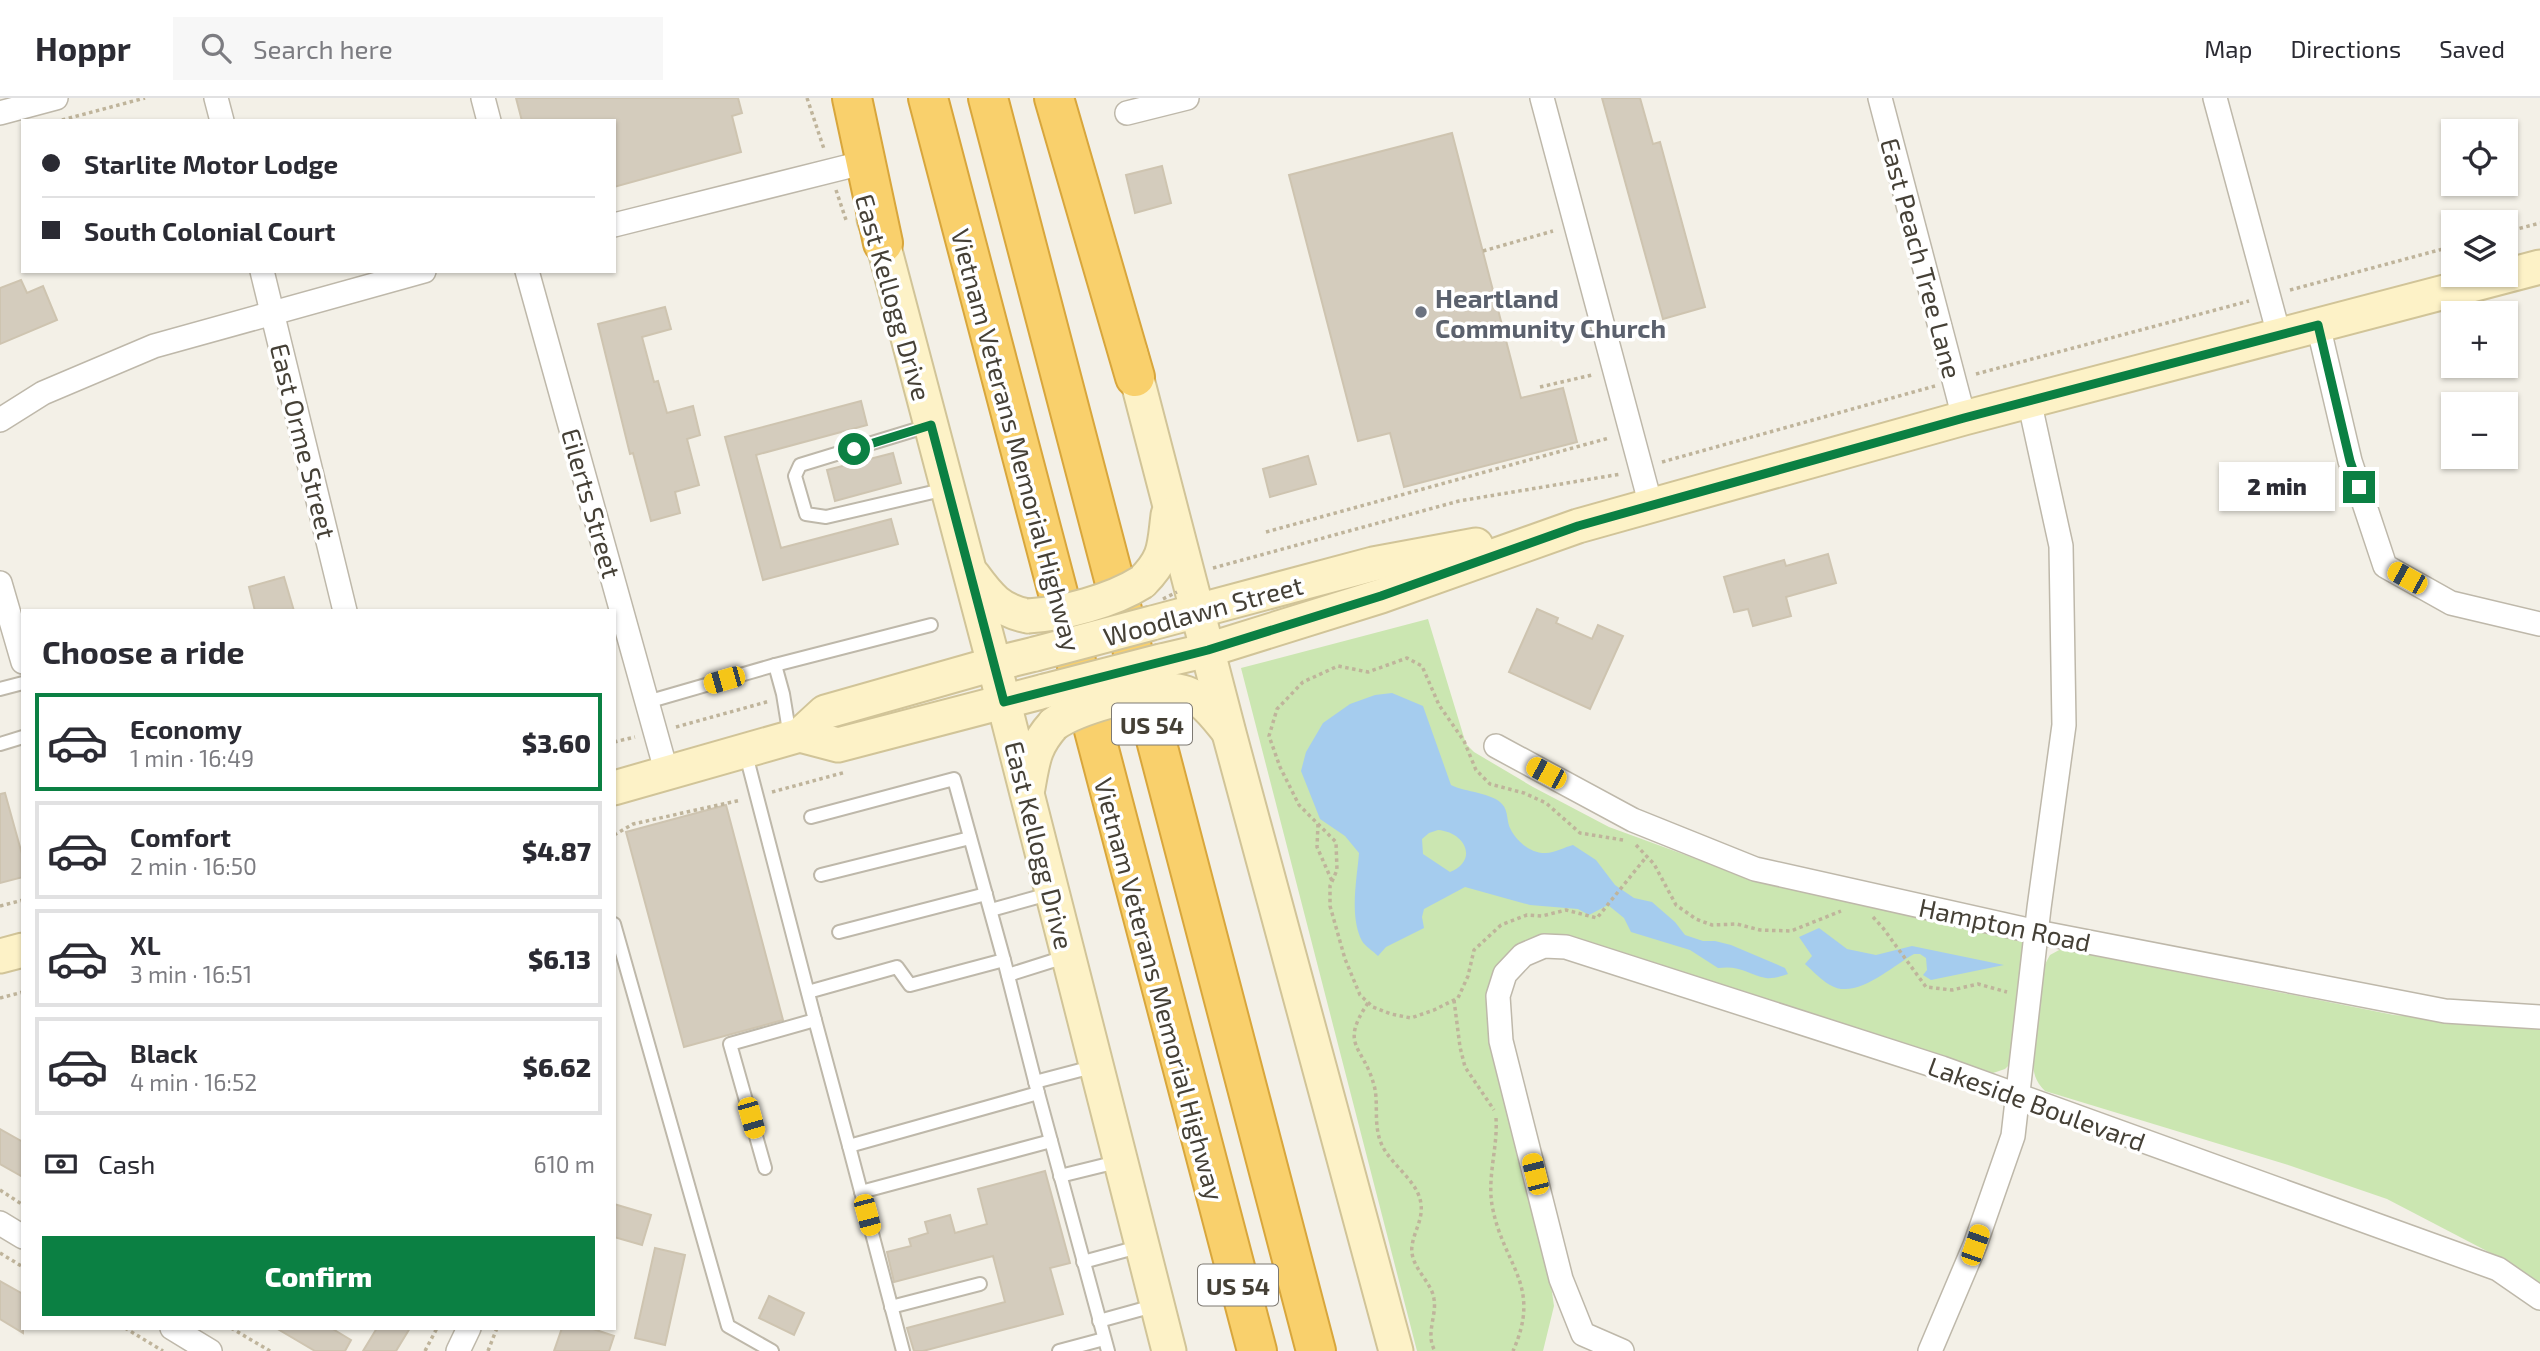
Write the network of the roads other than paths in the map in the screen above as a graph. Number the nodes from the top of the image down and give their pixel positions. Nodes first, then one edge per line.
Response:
1 (56, 98) edge
2 (216, 98) edge
3 (483, 98) edge
4 (835, 98) edge
5 (852, 98) edge
6 (928, 98) edge
7 (988, 98) edge
8 (1054, 98) edge
9 (1073, 98) edge
10 (1186, 98) edge
11 (1542, 98) edge
12 (1880, 98) edge
13 (2215, 98) edge
14 (0, 113) edge
15 (1127, 113) dead end
16 (221, 119) edge
17 (488, 119) edge
18 (854, 165) junction
19 (616, 224) edge
20 (883, 243) junction
21 (2540, 267) edge
22 (263, 273) edge
23 (417, 273) edge
24 (528, 273) edge
25 (273, 312) junction
26 (2318, 325) junction
27 (2278, 335) junction
28 (1135, 377) junction
29 (2029, 400) junction
30 (1964, 418) junction
31 (0, 420) edge
32 (931, 425) junction
33 (948, 488) junction
34 (1651, 506) junction
35 (1170, 508) junction
36 (1578, 526) junction
37 (970, 570) junction
38 (0, 583) edge
39 (345, 609) edge
40 (1198, 612) junction
41 (2540, 624) edge
42 (931, 625) dead end
43 (1208, 650) junction
44 (21, 655) edge
45 (994, 664) junction
46 (775, 665) junction
47 (1165, 676) junction
48 (21, 684) edge
49 (0, 690) edge
50 (647, 702) junction
51 (1004, 702) junction
52 (1229, 733) junction
53 (795, 736) junction
54 (21, 738) edge
55 (0, 744) edge
56 (1496, 746) dead end
57 (745, 751) junction
58 (667, 774) junction
59 (616, 787) edge
60 (1027, 794) junction
61 (811, 817) dead end
62 (970, 838) junction
63 (821, 875) dead end
64 (1053, 893) junction
65 (986, 894) junction
66 (991, 911) junction
67 (616, 931) edge
68 (839, 932) dead end
69 (2037, 932) junction
70 (21, 951) edge
71 (0, 956) edge
72 (1069, 956) junction
73 (1004, 960) junction
74 (1008, 975) junction
75 (808, 992) junction
76 (2540, 1017) edge
77 (815, 1020) junction
78 (1097, 1066) junction
79 (1036, 1087) junction
80 (2018, 1097) junction
81 (1051, 1141) junction
82 (849, 1146) junction
83 (1121, 1161) junction
84 (765, 1168) dead end
85 (1060, 1176) junction
86 (861, 1192) junction
87 (1220, 1218) junction
88 (0, 1223) edge
89 (21, 1236) edge
90 (1142, 1246) junction
91 (1083, 1262) junction
92 (980, 1284) dead end
93 (2540, 1298) edge
94 (1157, 1305) junction
95 (891, 1307) junction
96 (1100, 1321) junction
97 (175, 1330) edge
98 (468, 1330) edge
99 (1577, 1343) edge
100 (1106, 1345) edge
101 (210, 1351) edge
102 (458, 1351) edge
103 (772, 1351) edge
104 (903, 1351) edge
105 (1059, 1351) edge
106 (1169, 1351) edge
107 (1250, 1351) edge
108 (1256, 1351) edge
109 (1317, 1351) edge
110 (1396, 1351) edge
111 (1622, 1351) edge
112 (1930, 1351) edge

1 - 14 street
2 - 16 street
3 - 17 street
4 - 18 main road, East Kellogg Drive
5 - 20 highway
6 - 87 highway, Vietnam Veterans Memorial Highway / US 54
7 - 109 highway, US 54
8 - 28 highway
9 - 28 main road
10 - 15 street
11 - 34 street
12 - 30 street, East Peach Tree Lane
13 - 27 street
18 - 19 street
18 - 20 main road, East Kellogg Drive
20 - 32 main road, East Kellogg Drive
21 - 26 main road, Woodlawn Street
22 - 25 street, East Orme Street
23 - 25 street
24 - 50 street, Eilerts Street
25 - 31 street
25 - 39 street, East Orme Street
26 - 27 main road, Woodlawn Street
26 - 41 street
27 - 29 main road, Woodlawn Street
28 - 35 main road
29 - 30 main road, Woodlawn Street
29 - 69 street
30 - 34 main road, Woodlawn Street
32 - 33 main road, East Kellogg Drive
32 - 33 lane
33 - 37 main road, East Kellogg Drive
34 - 36 main road, Woodlawn Street
35 - 37 main road, bridge
35 - 40 main road
36 - 40 main road, Woodlawn Street
36 - 43 main road, Woodlawn Street
37 - 45 main road, East Kellogg Drive
38 - 44 street
40 - 43 main road
40 - 45 main road, Woodlawn Street, bridge
42 - 46 lane
43 - 47 main road, Woodlawn Street
43 - 52 main road
45 - 51 main road, East Kellogg Drive
45 - 53 main road, Woodlawn Street
46 - 50 lane
46 - 53 lane
47 - 51 main road, Woodlawn Street, bridge
47 - 52 main road
47 - 60 main road, bridge
48 - 49 lane
50 - 58 street, Eilerts Street
51 - 53 main road, Woodlawn Street
51 - 60 main road, East Kellogg Drive
52 - 110 main road
53 - 57 main road, Woodlawn Street
54 - 55 lane
56 - 69 street, Hampton Road
57 - 58 main road, Woodlawn Street
57 - 75 lane
58 - 59 main road, Woodlawn Street
60 - 64 main road, East Kellogg Drive
61 - 62 lane
62 - 63 lane
62 - 65 lane
64 - 66 lane
64 - 72 main road, East Kellogg Drive
65 - 66 lane
65 - 68 lane
66 - 73 lane
67 - 103 lane
69 - 76 street, Hampton Road
69 - 80 street
70 - 71 main road
72 - 74 lane
72 - 78 main road, East Kellogg Drive
73 - 74 lane
73 - 75 lane
74 - 79 lane
75 - 77 lane
77 - 82 lane
77 - 84 lane
78 - 79 lane
78 - 83 main road, East Kellogg Drive
79 - 81 lane
79 - 82 lane
80 - 93 street, Lakeside Boulevard
80 - 99 street, Lakeside Boulevard
80 - 112 street
81 - 85 lane
81 - 86 lane
82 - 86 lane
83 - 85 lane
83 - 90 main road, East Kellogg Drive
85 - 91 lane
86 - 95 lane
87 - 107 highway
87 - 108 highway, Vietnam Veterans Memorial Highway / US 54
88 - 89 street
90 - 91 lane
90 - 94 main road, East Kellogg Drive
91 - 96 lane
92 - 95 lane
94 - 96 lane
94 - 106 main road, East Kellogg Drive
95 - 104 lane
96 - 100 lane
97 - 101 street
98 - 102 street
99 - 111 street
100 - 105 lane

